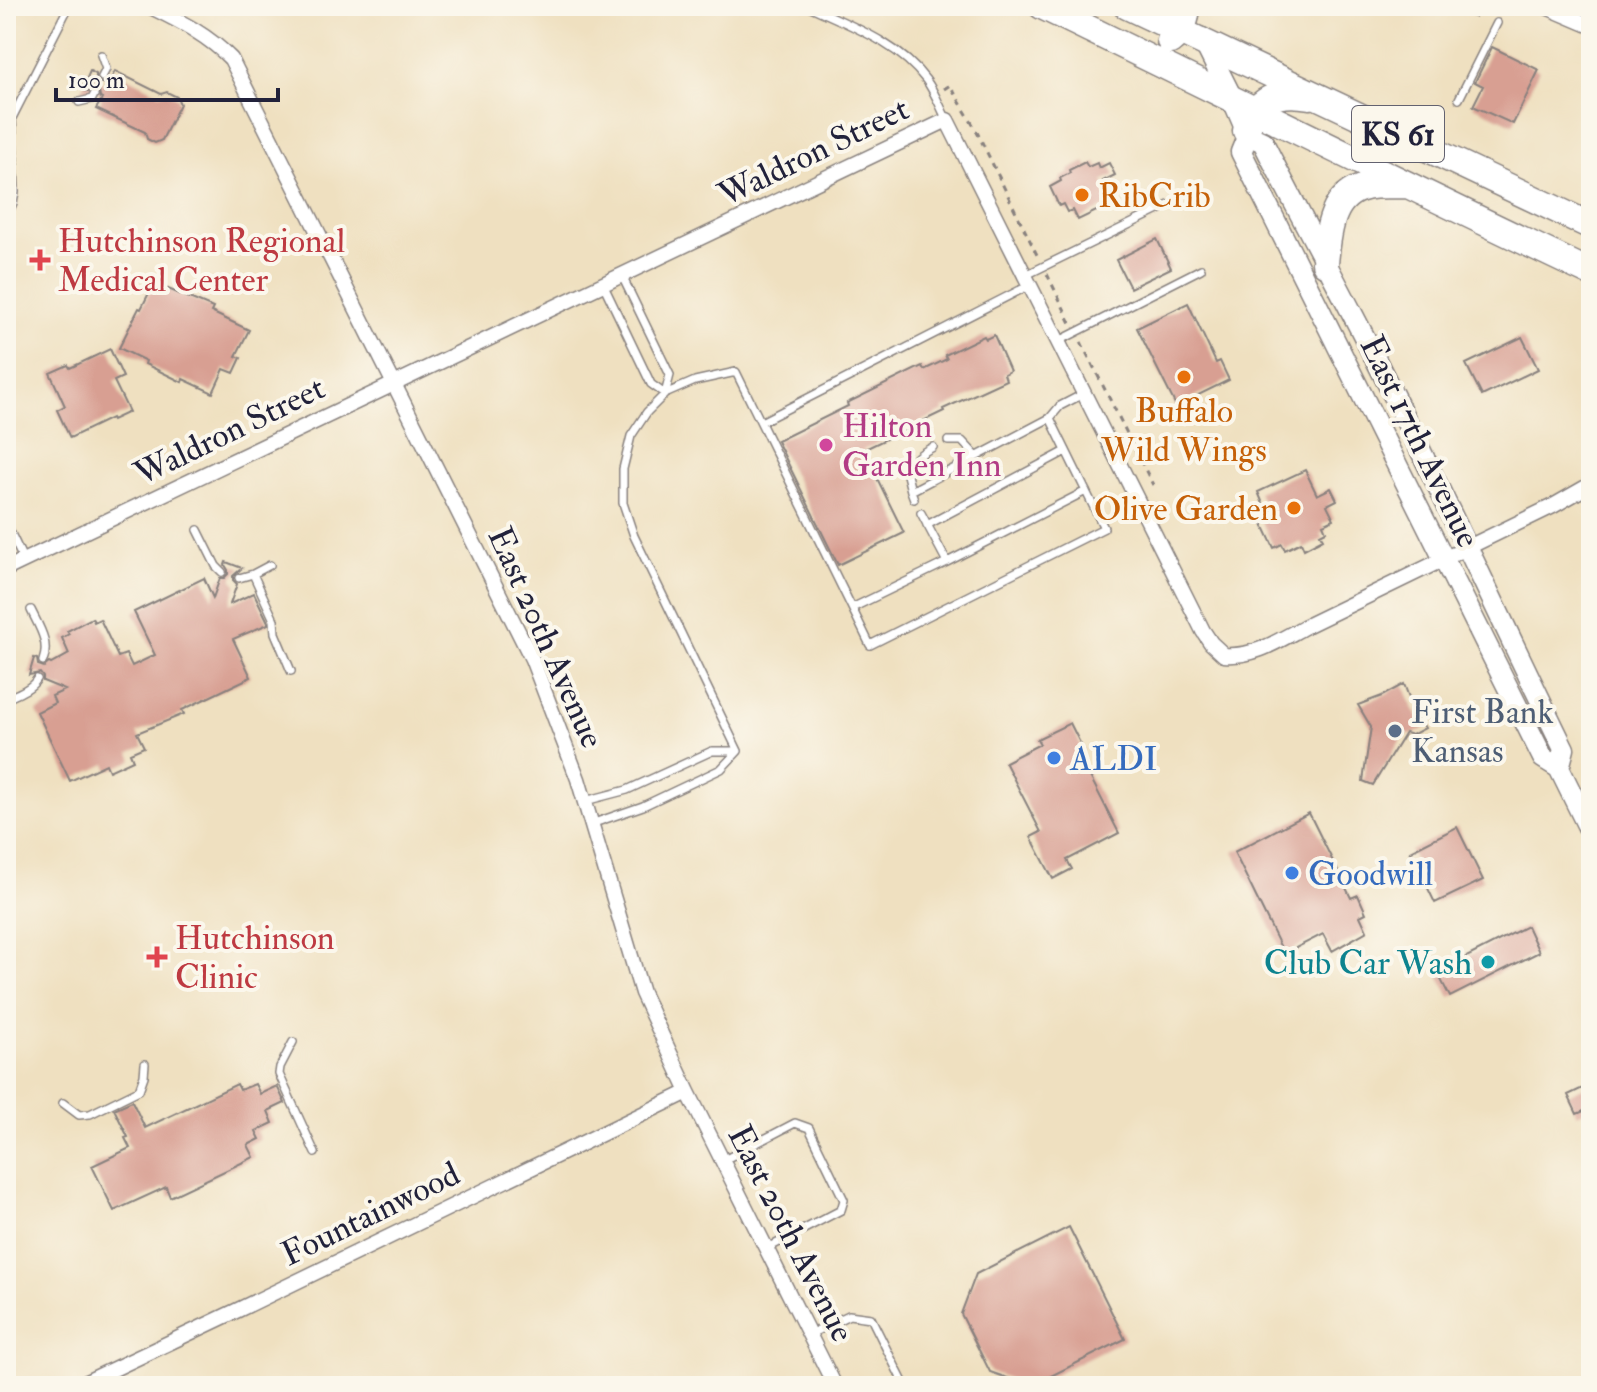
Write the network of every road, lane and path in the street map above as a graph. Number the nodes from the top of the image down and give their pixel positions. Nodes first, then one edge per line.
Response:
1 (69, 6) edge
2 (149, 6) edge
3 (809, 6) edge
4 (1042, 6) edge
5 (1127, 6) edge
6 (1544, 6) edge
7 (1190, 22) edge
8 (1497, 23) dead end
9 (1591, 26) edge
10 (1123, 46) junction
11 (101, 55) dead end
12 (102, 77) dead end
13 (944, 89) dead end
14 (94, 95) dead end
15 (1322, 98) junction
16 (1459, 99) dead end
17 (79, 102) dead end
18 (1245, 118) junction
19 (947, 120) junction
20 (1405, 185) junction
21 (1169, 205) dead end
22 (6, 218) edge
23 (1591, 226) edge
24 (1325, 263) junction
25 (1043, 267) junction
26 (1201, 269) dead end
27 (1591, 273) edge
28 (622, 276) junction
29 (1028, 280) junction
30 (603, 284) junction
31 (1076, 333) junction
32 (1059, 341) junction
33 (393, 385) junction
34 (1085, 393) junction
35 (665, 394) junction
36 (1050, 418) junction
37 (761, 422) junction
38 (948, 441) dead end
39 (933, 447) dead end
40 (1066, 451) junction
41 (976, 456) junction
42 (1591, 479) edge
43 (1153, 485) dead end
44 (1086, 491) junction
45 (921, 513) dead end
46 (6, 523) edge
47 (927, 525) junction
48 (198, 530) dead end
49 (1467, 549) junction
50 (1444, 560) junction
51 (24, 561) junction
52 (947, 562) junction
53 (270, 565) dead end
54 (6, 569) edge
55 (222, 572) dead end
56 (253, 574) junction
57 (239, 578) dead end
58 (852, 608) junction
59 (31, 610) dead end
60 (43, 661) dead end
61 (291, 671) dead end
62 (37, 679) dead end
63 (6, 699) edge
64 (738, 751) junction
65 (1559, 768) junction
66 (584, 802) junction
67 (591, 824) junction
68 (1591, 833) edge
69 (293, 1042) dead end
70 (145, 1064) dead end
71 (688, 1092) junction
72 (63, 1103) dead end
73 (315, 1153) dead end
74 (722, 1161) junction
75 (766, 1249) junction
76 (809, 1335) junction
77 (78, 1386) edge
78 (835, 1386) edge
79 (905, 1386) edge

1 - 22 lane
2 - 33 street, East 20th Avenue
3 - 19 lane
4 - 10 highway, KS 61
5 - 7 highway, KS 61
6 - 9 street
7 - 10 highway
7 - 15 highway, KS 61
7 - 18 street, East 17th Avenue
8 - 16 lane
10 - 18 highway, KS 61
11 - 12 lane
13 - 25 path
14 - 17 lane
15 - 18 highway
15 - 23 highway, KS 61
18 - 20 highway, KS 61
18 - 24 street, East 17th Avenue
18 - 50 street, East 17th Avenue
19 - 28 street, Waldron Street
19 - 29 street, Waldron Street
20 - 24 highway
20 - 27 highway, KS 61
21 - 25 lane
24 - 49 street, East 17th Avenue
25 - 29 lane
25 - 31 path
26 - 31 lane
28 - 30 street, Waldron Street
28 - 35 lane
29 - 32 street, Waldron Street
29 - 37 lane
30 - 33 street, Waldron Street
30 - 35 lane
31 - 32 lane
31 - 43 path
32 - 34 street, Waldron Street
33 - 51 street, Waldron Street
33 - 66 street, East 20th Avenue
34 - 36 lane
34 - 50 street, Waldron Street
35 - 37 lane
35 - 64 lane
36 - 40 lane
36 - 41 lane
37 - 58 lane
38 - 41 lane
39 - 41 lane
40 - 44 lane
40 - 47 lane
42 - 49 street, Waldron Street
44 - 52 lane
44 - 58 lane
45 - 47 lane
46 - 51 lane
47 - 52 lane
48 - 55 lane
49 - 50 street, Waldron Street
49 - 65 street, East 17th Avenue
50 - 65 street, East 17th Avenue
51 - 54 street, Waldron Street
52 - 58 lane
53 - 56 lane
56 - 57 lane
56 - 61 lane
59 - 60 lane
62 - 63 lane
64 - 66 lane
64 - 67 lane
65 - 68 street, East 17th Avenue
66 - 67 street, East 20th Avenue
67 - 71 street, East 20th Avenue
69 - 73 lane
70 - 72 lane
71 - 74 street, East 20th Avenue
71 - 77 street, Fountainwood
74 - 75 street, East 20th Avenue
74 - 75 lane
75 - 76 street, East 20th Avenue
76 - 78 street, East 20th Avenue
76 - 79 lane

